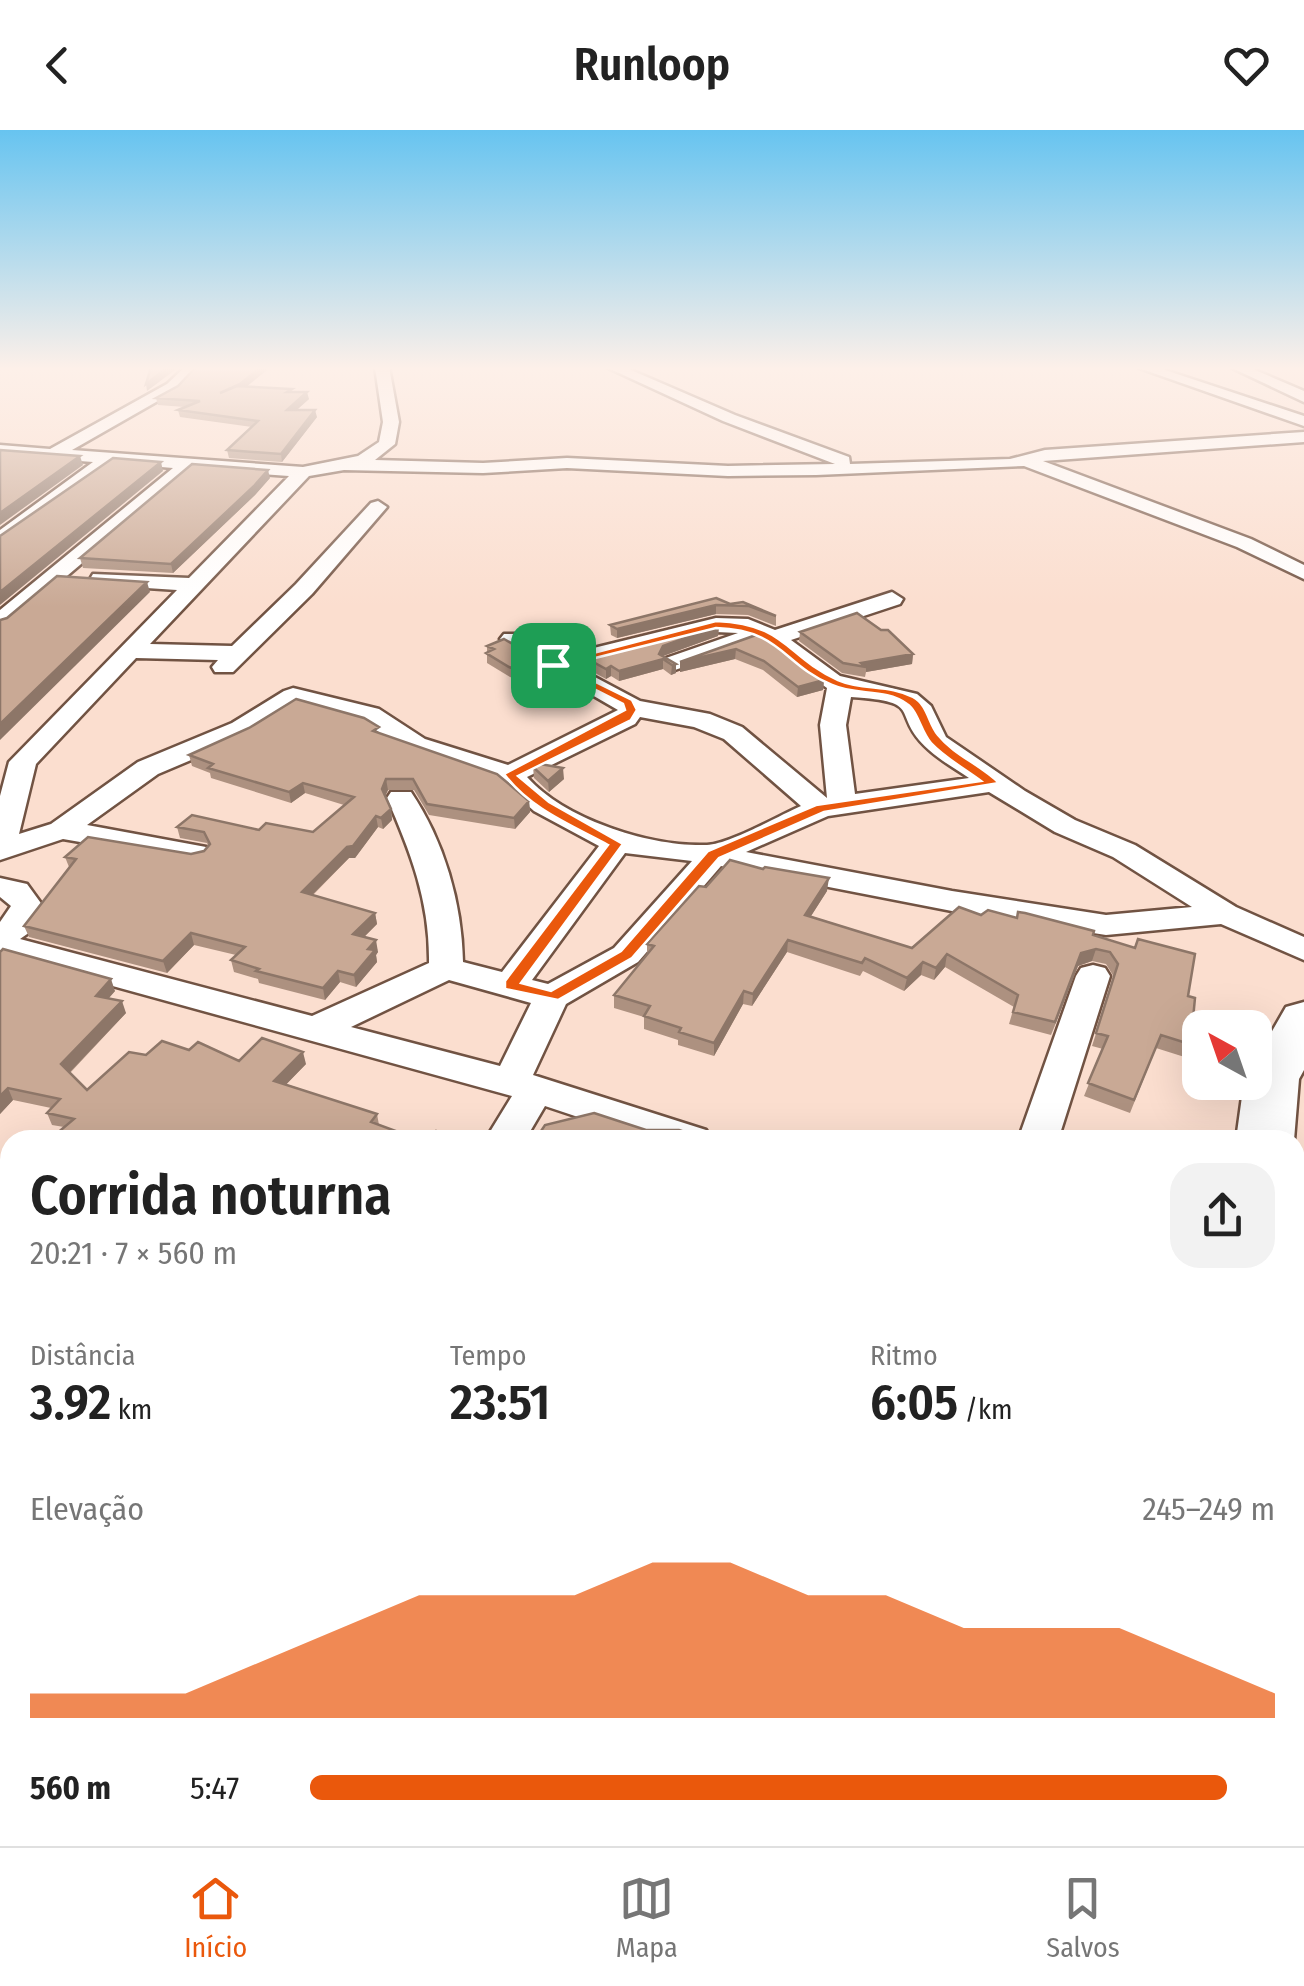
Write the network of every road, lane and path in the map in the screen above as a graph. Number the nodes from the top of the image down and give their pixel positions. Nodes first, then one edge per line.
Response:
1 (68, 447) edge
2 (383, 447) edge
3 (805, 447) edge
4 (1159, 447) edge
5 (0, 450) edge
6 (30, 452) junction
7 (56, 454) junction
8 (110, 458) junction
9 (1028, 461) junction
10 (190, 463) junction
11 (344, 465) junction
12 (862, 468) junction
13 (0, 470) edge
14 (303, 472) junction
15 (378, 507) dead end
16 (0, 539) edge
17 (1304, 573) edge
18 (53, 576) junction
19 (195, 584) junction
20 (892, 599) dead end
21 (0, 621) edge
22 (767, 635) junction
23 (512, 638) edge
24 (130, 651) junction
25 (675, 663) edge
26 (553, 665) junction
27 (840, 685) junction
28 (630, 707) junction
29 (11, 761) edge
30 (510, 774) junction
31 (993, 783) junction
32 (401, 798) dead end
33 (831, 807) junction
34 (62, 830) junction
35 (616, 844) junction
36 (0, 852) edge
37 (195, 852) edge
38 (714, 854) junction
39 (8, 889) edge
40 (1225, 914) junction
41 (0, 941) edge
42 (1304, 950) edge
43 (446, 968) junction
44 (1094, 976) dead end
45 (511, 985) junction
46 (552, 996) junction
47 (1304, 1019) edge
48 (313, 1030) junction
49 (523, 1086) junction
50 (508, 1130) edge
51 (661, 1130) edge
52 (1041, 1130) edge
53 (1266, 1130) edge

1 - 7 street
2 - 11 street
3 - 12 street
4 - 9 street
5 - 6 street
6 - 7 street
6 - 13 street
7 - 8 street
8 - 10 street
8 - 16 street
9 - 12 street
9 - 17 street
10 - 14 street
10 - 18 street
11 - 12 street
11 - 14 street
14 - 19 street
15 - 24 street
18 - 19 street
18 - 21 street
19 - 24 street
20 - 22 street
22 - 25 street
22 - 26 street
22 - 27 street
23 - 26 street
24 - 29 street
26 - 28 street
27 - 31 street
27 - 33 street
28 - 30 street
28 - 33 street
29 - 36 street
30 - 34 street
30 - 35 street
31 - 33 street
31 - 40 street
32 - 43 street
33 - 38 street
34 - 36 street
34 - 37 street
35 - 38 street
35 - 45 street
36 - 39 street
38 - 40 street
38 - 46 street
39 - 41 street
40 - 42 street
41 - 48 street
43 - 45 street
43 - 48 street
44 - 52 street
45 - 46 street
46 - 49 street
47 - 53 street
48 - 49 street
49 - 50 street
49 - 51 street

